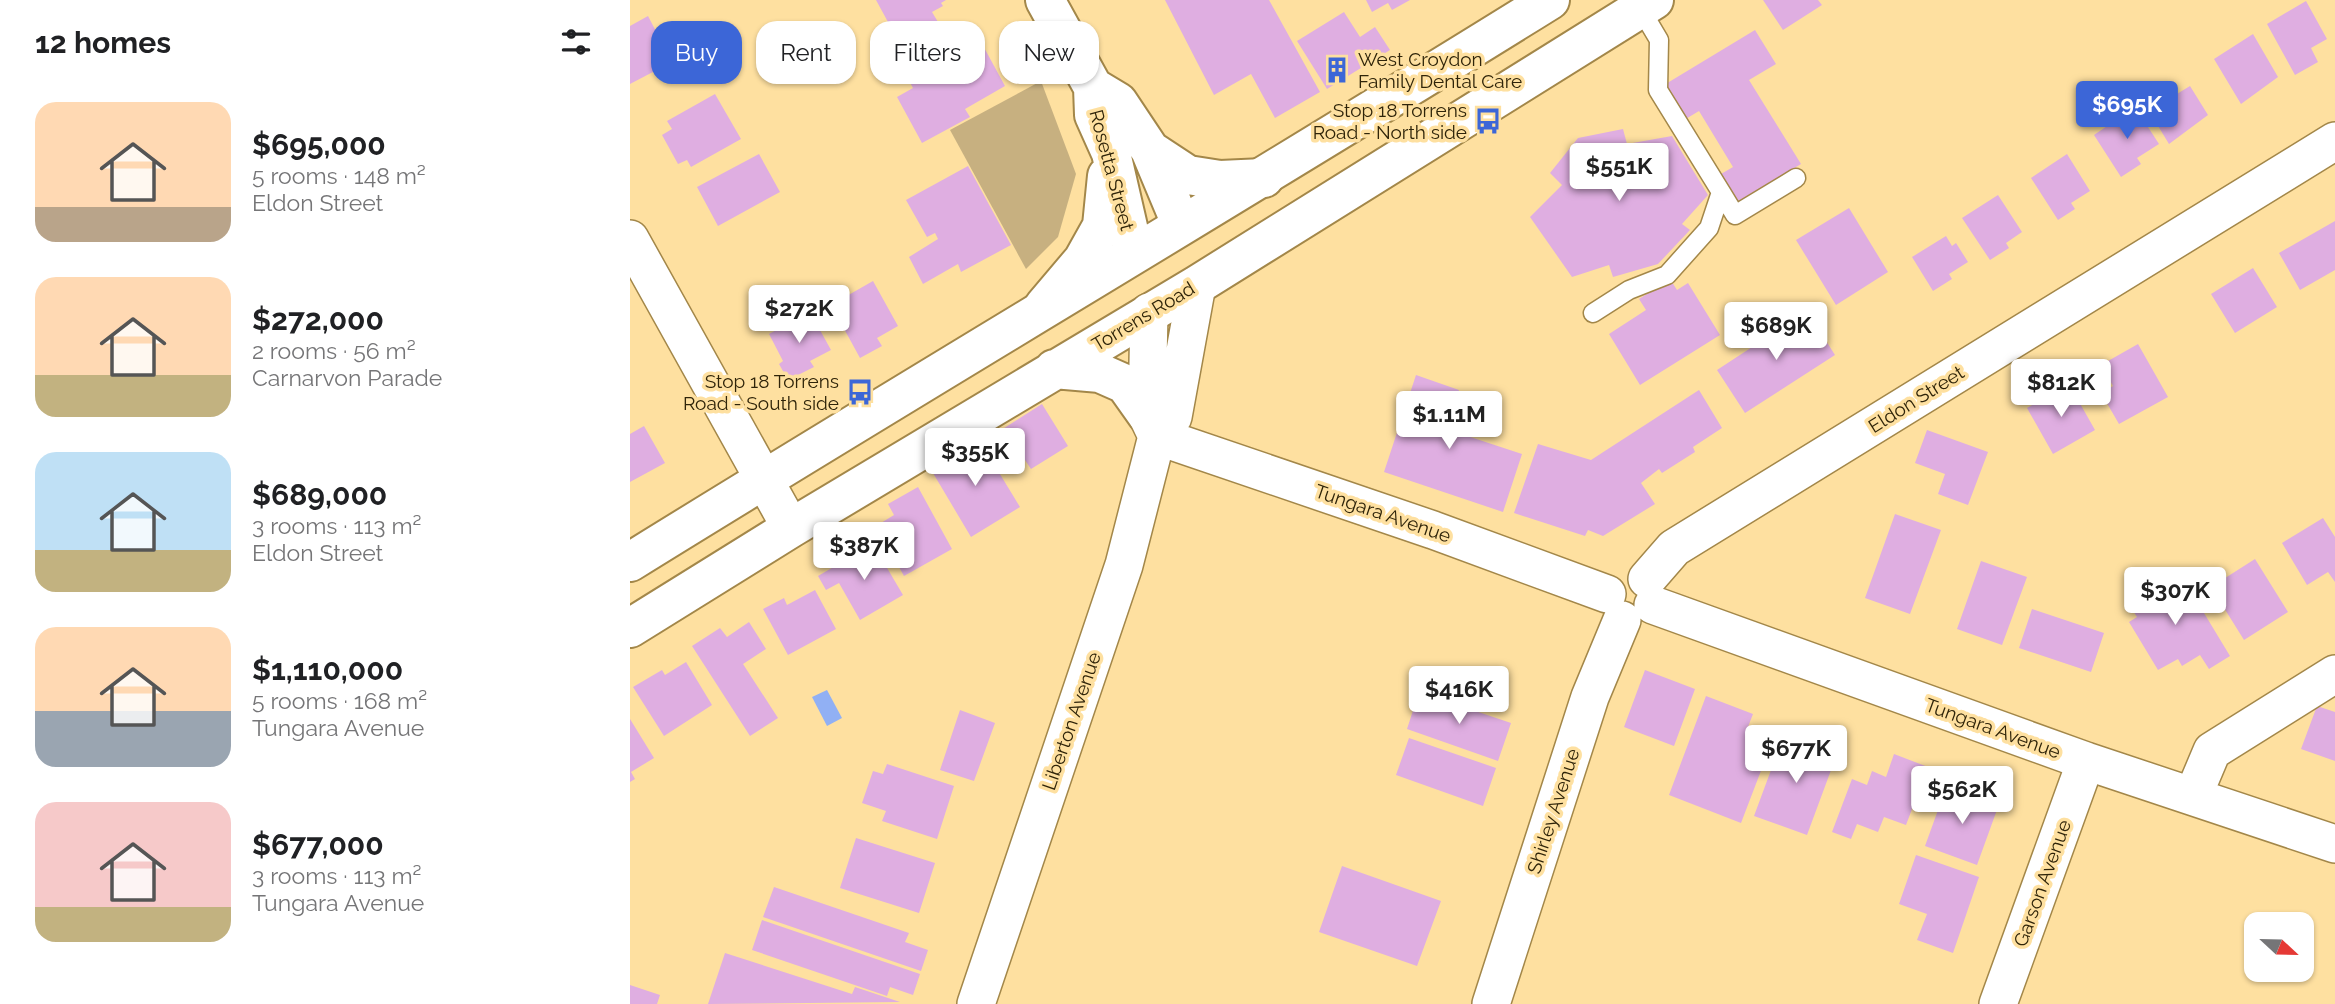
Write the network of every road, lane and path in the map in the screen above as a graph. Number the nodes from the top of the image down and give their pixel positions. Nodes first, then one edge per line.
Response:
1 (1045, 0) edge
2 (1550, 0) edge
3 (1647, 4) edge
4 (1093, 87) junction
5 (2335, 141) edge
6 (1150, 150) junction
7 (1111, 153) junction
8 (1264, 178) junction
9 (1796, 178) dead end
10 (1721, 192) junction
11 (1181, 224) junction
12 (630, 239) edge
13 (1134, 253) junction
14 (1197, 285) junction
15 (1039, 312) junction
16 (1149, 312) junction
17 (1593, 313) dead end
18 (1054, 369) junction
19 (1152, 425) junction
20 (765, 478) junction
21 (790, 528) junction
22 (630, 562) edge
23 (1632, 600) junction
24 (630, 628) edge
25 (2335, 674) edge
26 (2086, 761) junction
27 (2193, 796) junction
28 (2335, 844) edge
29 (976, 1004) edge
30 (1491, 1004) edge
31 (1998, 1004) edge

1 - 4 main road, Rosetta Street
2 - 8 main road
3 - 10 lane
3 - 14 main road, Torrens Road
4 - 6 main road, Rosetta Street
4 - 7 main road, Rosetta Street
5 - 23 street, Eldon Street
6 - 8 main road
6 - 11 main road, Rosetta Street
7 - 13 main road, Rosetta Street
7 - 15 main road
8 - 11 main road
9 - 10 lane
10 - 17 lane
11 - 13 main road
11 - 14 main road, Rosetta Street
12 - 20 street
13 - 15 main road
13 - 16 main road, Rosetta Street
14 - 16 main road, Torrens Road
14 - 19 street, Liberton Avenue
15 - 20 main road
16 - 18 main road, Torrens Road
16 - 19 street, Liberton Avenue
18 - 19 main road
18 - 21 main road, Torrens Road
19 - 23 street, Tungara Avenue
19 - 29 street, Liberton Avenue
20 - 21 street
20 - 22 main road
21 - 24 main road, Torrens Road
23 - 26 street, Tungara Avenue
23 - 30 street, Shirley Avenue
25 - 27 street
26 - 27 street, Tungara Avenue
26 - 31 street, Garson Avenue
27 - 28 street, Tungara Avenue

